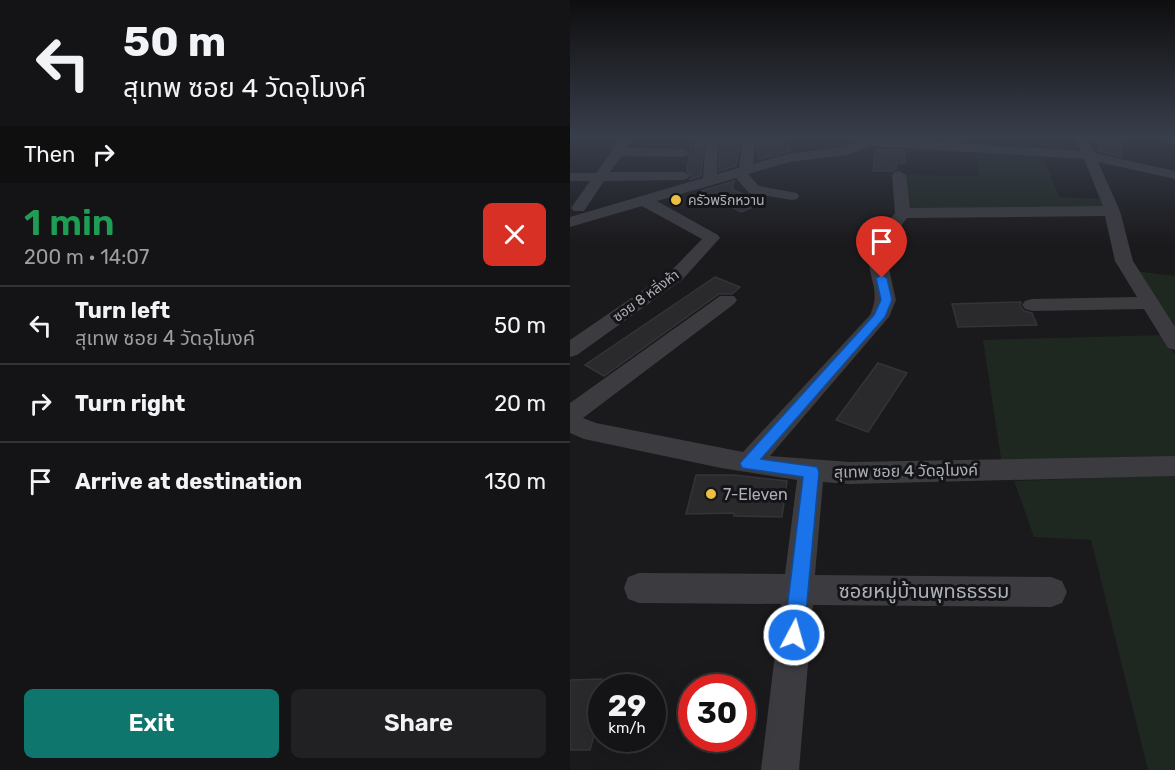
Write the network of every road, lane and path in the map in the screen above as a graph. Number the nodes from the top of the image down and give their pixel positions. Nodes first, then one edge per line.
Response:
1 (602, 173) edge
2 (710, 173) edge
3 (739, 173) edge
4 (743, 173) edge
5 (1097, 173) edge
6 (899, 175) dead end
7 (600, 176) junction
8 (684, 176) dead end
9 (570, 177) edge
10 (710, 181) junction
11 (792, 196) dead end
12 (645, 201) junction
13 (577, 205) edge
14 (1112, 212) junction
15 (903, 213) junction
16 (570, 222) edge
17 (727, 300) dead end
18 (1150, 303) junction
19 (1032, 305) dead end
20 (1175, 343) edge
21 (570, 350) edge
22 (571, 424) edge
23 (748, 463) junction
24 (1175, 465) edge
25 (811, 472) junction
26 (639, 588) dead end
27 (798, 590) junction
28 (1051, 592) dead end
29 (780, 770) edge

1 - 7 street
2 - 10 street
3 - 10 street
4 - 11 street
5 - 14 street
6 - 15 street
7 - 8 street
7 - 9 street
7 - 13 street
10 - 12 street
12 - 16 street
12 - 21 street, ซอย 8 หลิ่งห้า
14 - 15 street
14 - 18 street
15 - 23 street
17 - 22 street
18 - 19 street
18 - 20 street
22 - 23 street, สุเทพ ซอย 4 วัดอุโมงค์
23 - 25 street, สุเทพ ซอย 4 วัดอุโมงค์
24 - 25 street, สุเทพ ซอย 4 วัดอุโมงค์
25 - 27 street
26 - 27 street, ซอยหมู่บ้านพุทธธรรม
27 - 28 street, ซอยหมู่บ้านพุทธธรรม
27 - 29 street

